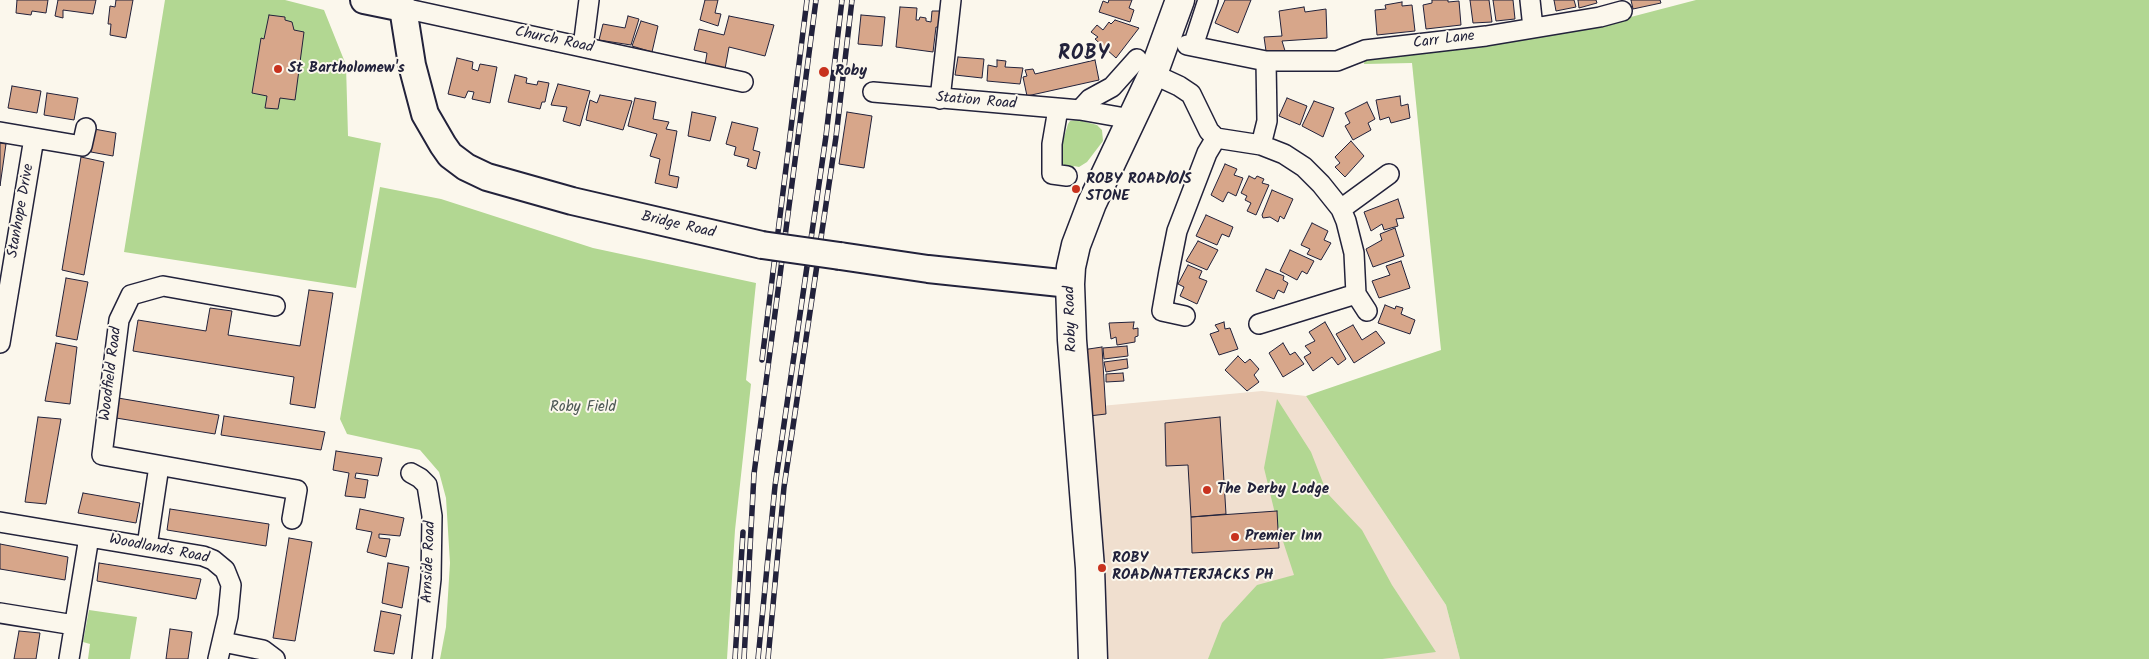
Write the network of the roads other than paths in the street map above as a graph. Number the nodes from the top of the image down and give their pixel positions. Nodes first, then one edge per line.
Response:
1 (364, 0) edge
2 (589, 0) edge
3 (951, 0) edge
4 (1180, 0) edge
5 (1208, 0) edge
6 (1530, 0) edge
7 (403, 8) junction
8 (1622, 11) dead end
9 (1533, 28) junction
10 (583, 47) junction
11 (1266, 61) junction
12 (1145, 67) junction
13 (743, 82) dead end
14 (873, 92) dead end
15 (940, 99) junction
16 (1058, 109) junction
17 (1080, 110) junction
18 (1131, 119) junction
19 (86, 128) dead end
20 (8, 134) edge
21 (34, 138) junction
22 (1216, 138) junction
23 (1261, 145) junction
24 (1388, 174) dead end
25 (1067, 176) dead end
26 (1341, 209) junction
27 (1070, 284) junction
28 (1356, 294) junction
29 (275, 306) dead end
30 (1368, 311) dead end
31 (1185, 316) dead end
32 (1259, 324) dead end
33 (0, 343) edge
34 (159, 466) junction
35 (411, 474) dead end
36 (292, 519) dead end
37 (0, 522) edge
38 (89, 537) junction
39 (146, 546) junction
40 (1, 608) edge
41 (74, 625) junction
42 (220, 651) edge
43 (68, 659) edge
44 (275, 659) edge
45 (422, 659) edge
46 (1093, 659) edge

1 - 7 street, Church Road
2 - 10 street
3 - 15 street
4 - 12 main road, Roby Road
5 - 11 street, Carr Lane
6 - 9 street
7 - 10 street, Church Road
7 - 27 street, Bridge Road, bridge
8 - 9 street, Carr Lane
9 - 11 street, Carr Lane
10 - 13 street, Church Road
11 - 23 street
12 - 17 street
12 - 18 main road, Roby Road
12 - 22 street
14 - 15 street, Station Road
15 - 16 street, Station Road
16 - 17 street, Station Road
16 - 25 street
17 - 18 street, Station Road
18 - 27 main road, Roby Road
19 - 21 street
20 - 21 street
21 - 33 street, Stanhope Drive
22 - 23 street
22 - 31 street
23 - 26 street
24 - 26 street
26 - 28 street
27 - 46 main road, Roby Road
28 - 30 street
28 - 32 street
29 - 34 street, Woodfield Road
34 - 36 street, Woodfield Road
34 - 39 street
35 - 45 street, Arnside Road
37 - 38 street, Woodlands Road
38 - 39 street, Woodlands Road
38 - 41 street
39 - 42 street, Woodlands Road
40 - 41 street
41 - 43 street
42 - 44 street

